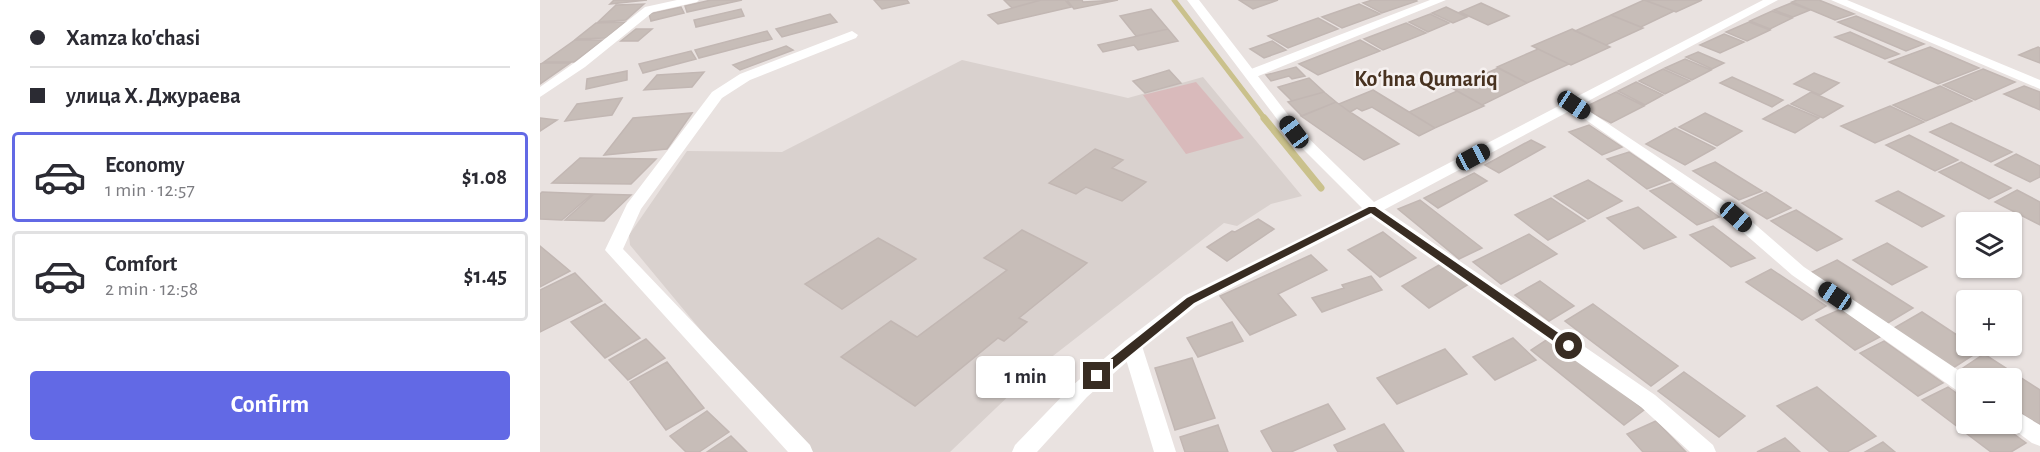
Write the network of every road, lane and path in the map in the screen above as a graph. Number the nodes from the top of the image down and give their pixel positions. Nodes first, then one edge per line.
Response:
1 (693, 0) edge
2 (1193, 0) edge
3 (1440, 0) edge
4 (1772, 0) edge
5 (1837, 0) edge
6 (653, 5) edge
7 (852, 35) dead end
8 (1251, 74) junction
9 (2040, 85) edge
10 (540, 93) edge
11 (1574, 105) junction
12 (1372, 209) junction
13 (1132, 346) junction
14 (1956, 379) edge
15 (2022, 424) edge
16 (2040, 437) edge
17 (802, 452) edge
18 (1023, 452) edge
19 (1166, 452) edge
20 (1705, 452) edge

1 - 6 street
2 - 8 street
3 - 8 street
4 - 11 street
5 - 9 street
6 - 10 street
7 - 17 street
8 - 12 street
11 - 12 street
11 - 14 street
12 - 13 street
12 - 20 street
13 - 18 street
13 - 19 street
15 - 16 street

